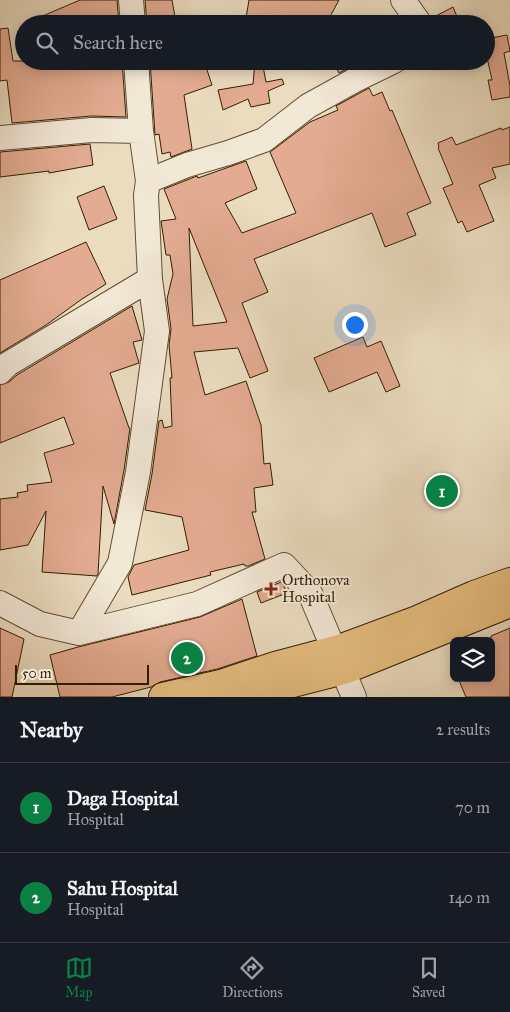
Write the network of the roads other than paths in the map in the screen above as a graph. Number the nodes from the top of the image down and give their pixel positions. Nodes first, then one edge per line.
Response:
1 (131, 0) edge
2 (403, 0) edge
3 (132, 15) edge
4 (414, 15) edge
5 (137, 70) edge
6 (376, 70) edge
7 (141, 131) junction
8 (0, 138) edge
9 (148, 181) junction
10 (150, 279) junction
11 (3, 362) edge
12 (510, 582) edge
13 (0, 603) edge
14 (510, 603) edge
15 (79, 634) junction
16 (339, 660) junction
17 (163, 697) edge
18 (238, 697) edge
19 (354, 697) edge

1 - 3 street
2 - 4 street
5 - 7 street
6 - 9 street
7 - 8 street
7 - 9 street
9 - 10 street
10 - 11 street
10 - 15 street
12 - 16 main road
13 - 15 street
14 - 16 main road
15 - 16 street
16 - 17 main road
16 - 18 main road
16 - 19 street

